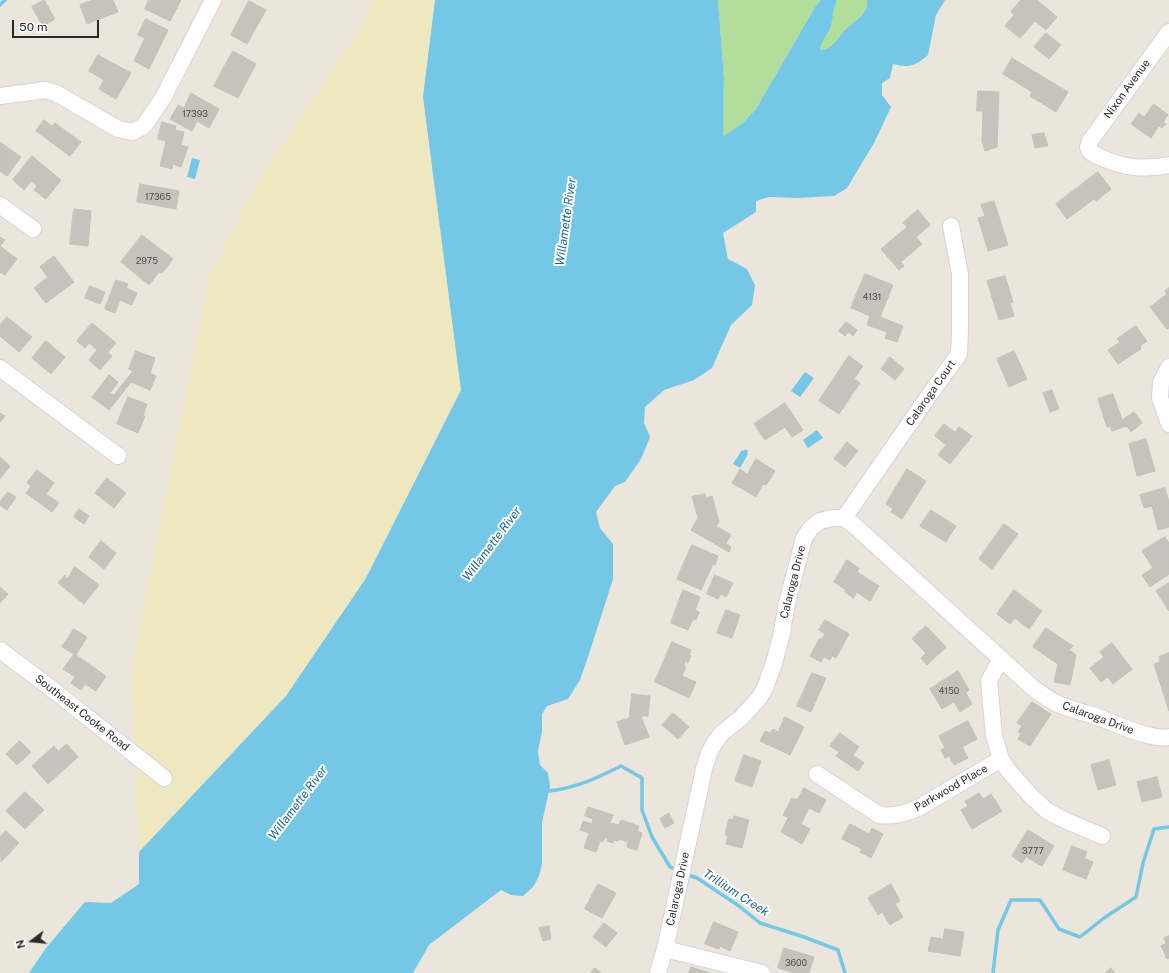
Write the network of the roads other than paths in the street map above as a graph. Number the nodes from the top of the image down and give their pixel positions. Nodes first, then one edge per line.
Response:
1 (213, 0) edge
2 (1169, 32) edge
3 (0, 96) edge
4 (1169, 165) edge
5 (0, 205) edge
6 (951, 226) dead end
7 (33, 229) dead end
8 (1169, 367) edge
9 (0, 368) edge
10 (1169, 424) edge
11 (118, 456) dead end
12 (844, 518) junction
13 (0, 650) edge
14 (1001, 658) junction
15 (1169, 737) edge
16 (1001, 759) junction
17 (817, 774) dead end
18 (164, 778) dead end
19 (1102, 836) dead end
20 (665, 949) junction
21 (658, 973) edge
22 (762, 973) edge

1 - 3 street
2 - 4 street, Nixon Avenue
5 - 7 street
6 - 12 street, Calaroga Court
8 - 10 street
9 - 11 street
12 - 14 street, Calaroga Drive
12 - 20 street, Calaroga Drive
13 - 18 street, Southeast Cooke Road
14 - 15 street, Calaroga Drive
14 - 16 street
16 - 17 street, Parkwood Place
16 - 19 street
20 - 21 street, Calaroga Drive
20 - 22 street

